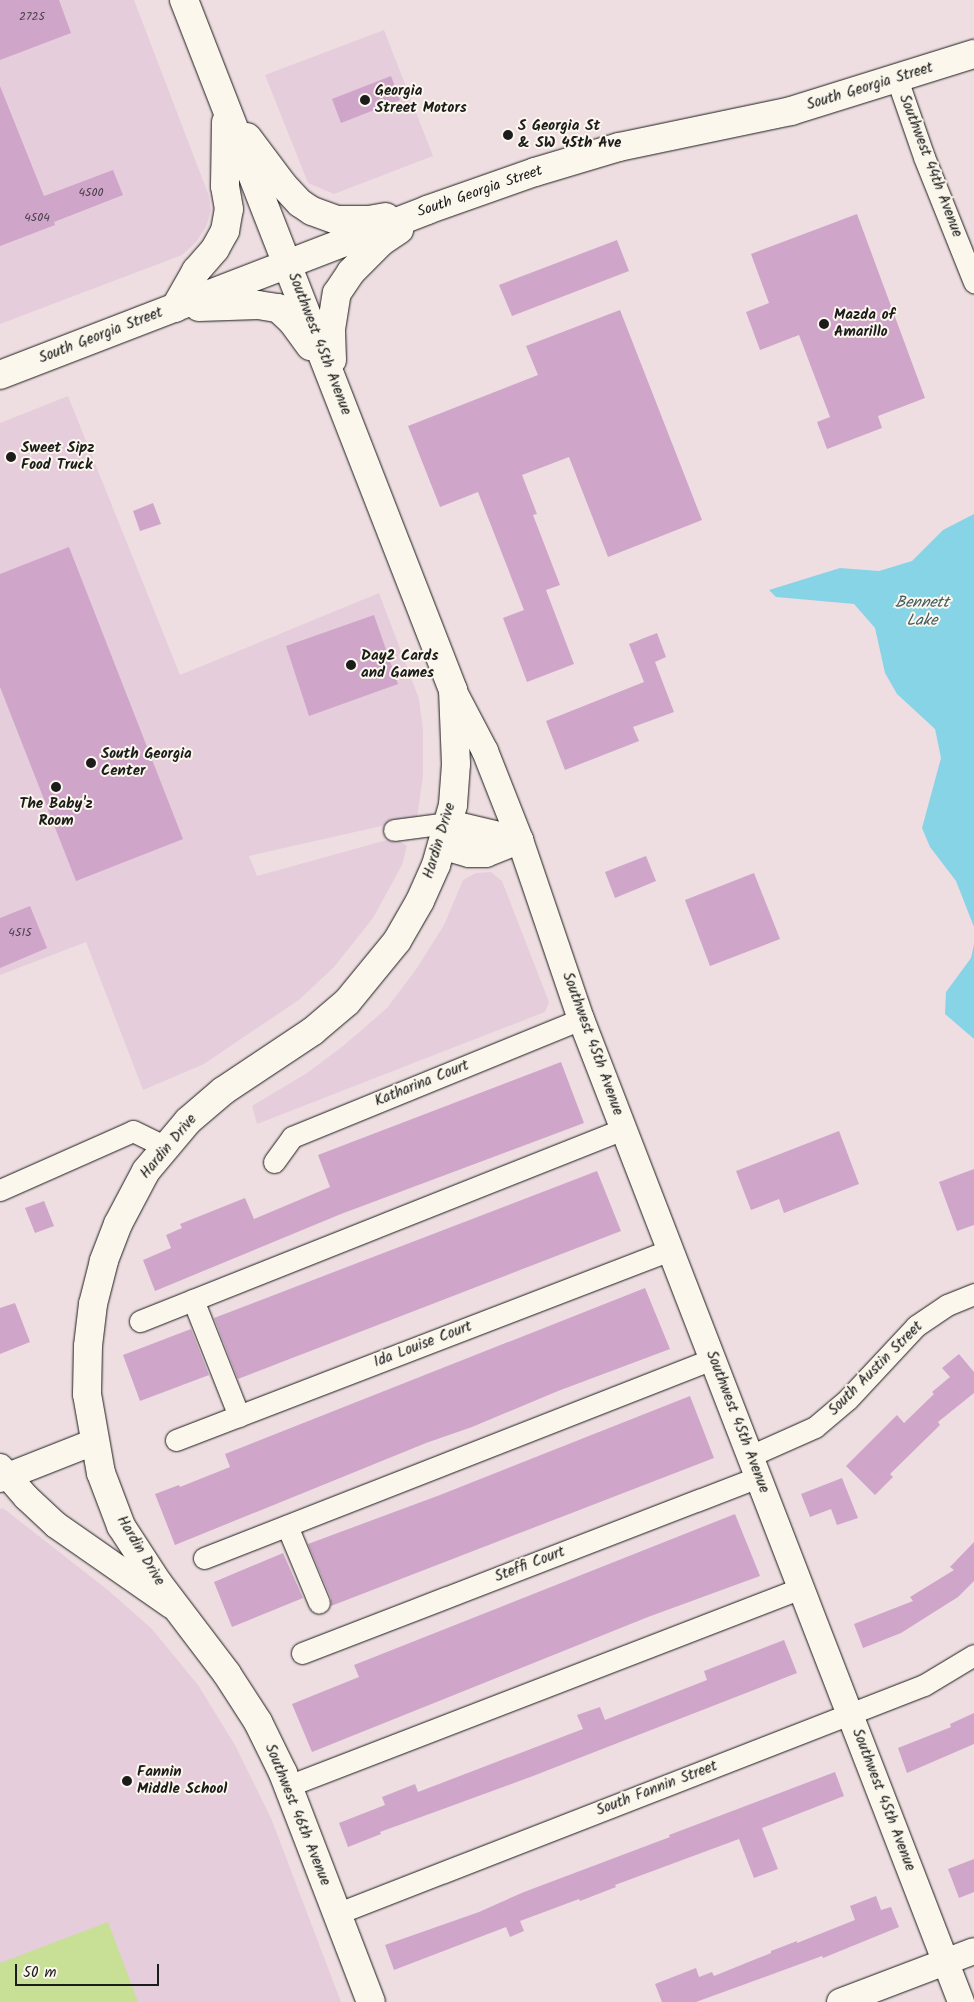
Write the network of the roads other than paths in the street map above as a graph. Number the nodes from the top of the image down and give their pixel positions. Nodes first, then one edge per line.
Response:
1 (184, 0) edge
2 (974, 54) edge
3 (897, 78) junction
4 (227, 110) junction
5 (426, 210) junction
6 (288, 264) junction
7 (974, 282) edge
8 (175, 308) junction
9 (0, 375) edge
10 (332, 378) junction
11 (453, 690) junction
12 (394, 830) dead end
13 (444, 835) junction
14 (520, 840) junction
15 (486, 854) junction
16 (540, 900) junction
17 (581, 1019) junction
18 (623, 1129) junction
19 (166, 1147) junction
20 (274, 1162) dead end
21 (0, 1190) edge
22 (670, 1250) junction
23 (974, 1294) edge
24 (193, 1300) junction
25 (140, 1321) dead end
26 (712, 1359) junction
27 (239, 1416) junction
28 (176, 1440) dead end
29 (94, 1442) junction
30 (754, 1466) junction
31 (2, 1474) edge
32 (287, 1526) junction
33 (204, 1558) dead end
34 (801, 1588) junction
35 (319, 1603) dead end
36 (184, 1615) junction
37 (302, 1653) dead end
38 (974, 1655) edge
39 (850, 1714) junction
40 (288, 1786) junction
41 (336, 1914) junction
42 (974, 1951) edge
43 (946, 1961) junction
44 (371, 2002) edge
45 (840, 2002) edge
46 (961, 2002) edge

1 - 4 main road, Southwest 45th Avenue
2 - 3 main road, South Georgia Street
3 - 5 main road, South Georgia Street
3 - 7 street, Southwest 44th Avenue
4 - 5 main road
4 - 6 main road, Southwest 45th Avenue
4 - 8 main road
5 - 6 main road, South Georgia Street
5 - 10 main road
6 - 8 main road, South Georgia Street
6 - 10 main road, Southwest 45th Avenue
8 - 9 main road, South Georgia Street
8 - 10 main road
10 - 11 main road, Southwest 45th Avenue
11 - 13 main road, Hardin Drive
11 - 14 street, Southwest 45th Avenue
12 - 13 street
13 - 14 street
13 - 15 street
13 - 19 main road, Hardin Drive
14 - 15 street
14 - 16 street, Southwest 45th Avenue
15 - 16 street
16 - 17 street, Southwest 45th Avenue
17 - 18 street, Southwest 45th Avenue
17 - 20 street, Katharina Court
18 - 22 street, Southwest 45th Avenue
18 - 24 street
19 - 21 street
19 - 29 main road, Hardin Drive
22 - 26 street, Southwest 45th Avenue
22 - 27 street, Ida Louise Court
23 - 30 street, South Austin Street
24 - 25 street
24 - 27 street
26 - 30 street, Southwest 45th Avenue
26 - 32 street
27 - 28 street, Ida Louise Court
29 - 31 street
29 - 36 main road, Hardin Drive
30 - 34 street, Southwest 45th Avenue
30 - 37 street, Steffi Court
31 - 36 street
32 - 33 street
32 - 35 street
34 - 39 street, Southwest 45th Avenue
34 - 40 street
36 - 40 main road, Southwest 46th Avenue
38 - 39 street, South Fannin Street
39 - 41 street, South Fannin Street
39 - 43 street, Southwest 45th Avenue
40 - 41 main road, Southwest 46th Avenue
41 - 44 main road, Southwest 46th Avenue
42 - 43 street
43 - 45 street
43 - 46 street, Southwest 45th Avenue

